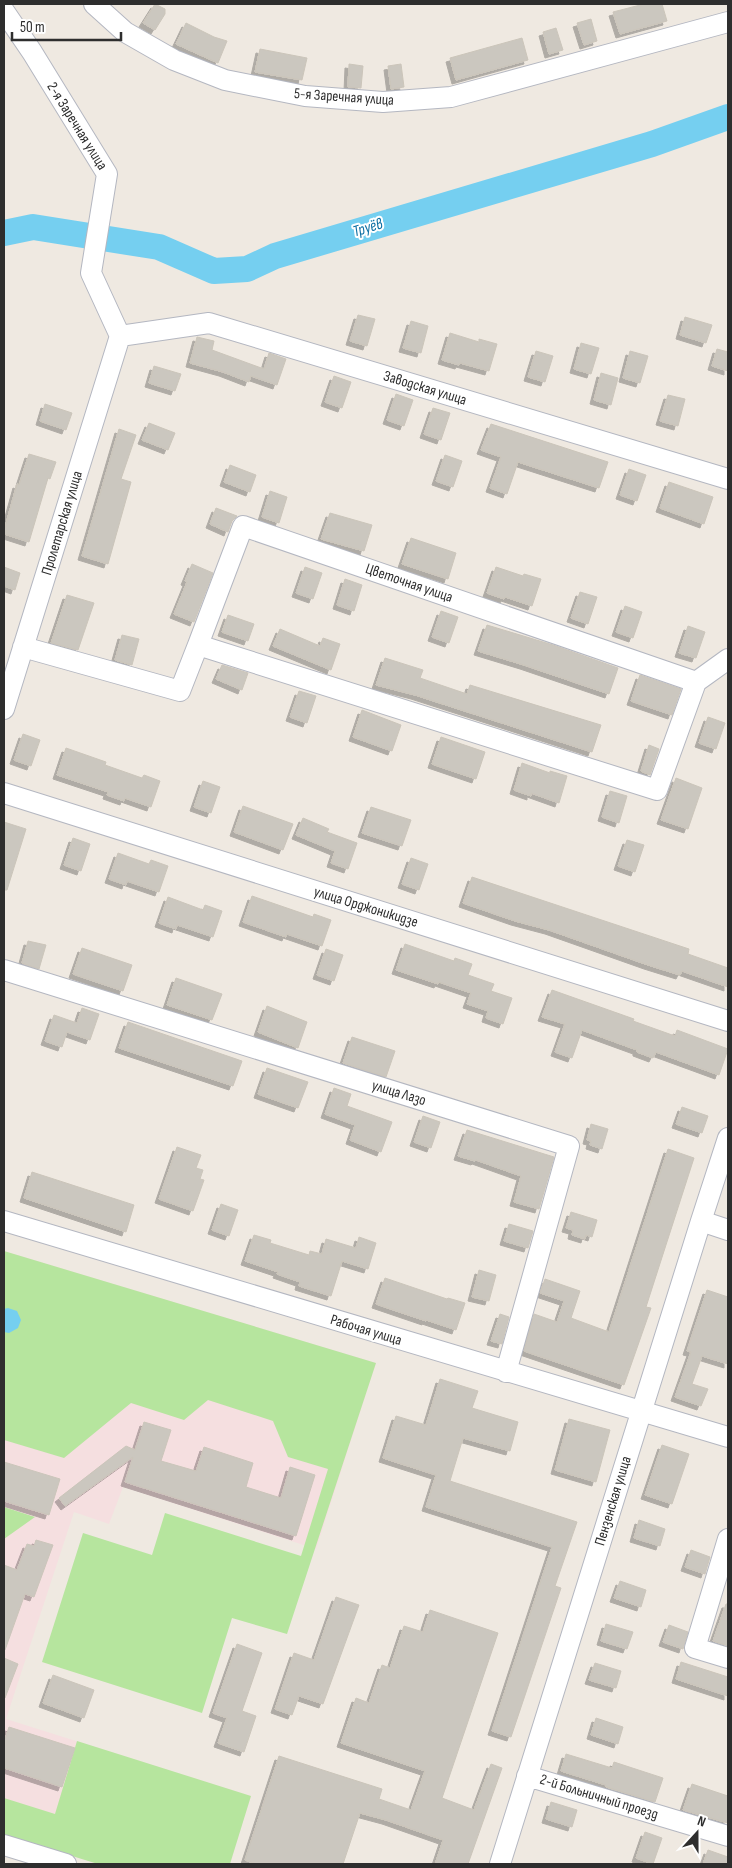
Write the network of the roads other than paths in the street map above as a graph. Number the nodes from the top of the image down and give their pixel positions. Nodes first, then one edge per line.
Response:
1 (94, 4) edge
2 (4, 11) edge
3 (728, 22) edge
4 (120, 336) junction
5 (728, 479) edge
6 (198, 645) junction
7 (23, 647) junction
8 (728, 659) edge
9 (696, 682) junction
10 (4, 709) edge
11 (4, 794) edge
12 (4, 970) edge
13 (728, 1021) edge
14 (728, 1138) edge
15 (4, 1221) edge
16 (701, 1221) junction
17 (728, 1230) edge
18 (506, 1372) junction
19 (641, 1412) junction
20 (728, 1437) edge
21 (728, 1539) edge
22 (728, 1658) edge
23 (527, 1776) junction
24 (728, 1836) edge
25 (4, 1845) edge
26 (66, 1864) edge
27 (500, 1864) edge

1 - 3 street, 5-я Заречная улица
2 - 4 street, 2-я Заречная улица
4 - 5 street, Заводская улица
4 - 7 street, Пролетарская улица
6 - 7 street, Цветочная улица
6 - 9 street
6 - 9 street, Цветочная улица
7 - 10 street, Пролетарская улица
8 - 9 street
11 - 13 street, улица Орджоникидзе
12 - 18 street, улица Лазо
14 - 16 street, Пензенская улица
15 - 18 street, Рабочая улица
16 - 17 street
16 - 19 street, Пензенская улица
18 - 19 street, Рабочая улица
19 - 20 street, Рабочая улица
19 - 23 street, Пензенская улица
21 - 22 street
23 - 24 street, 2-й Больничный проезд
23 - 27 street, Пензенская улица
25 - 26 street

